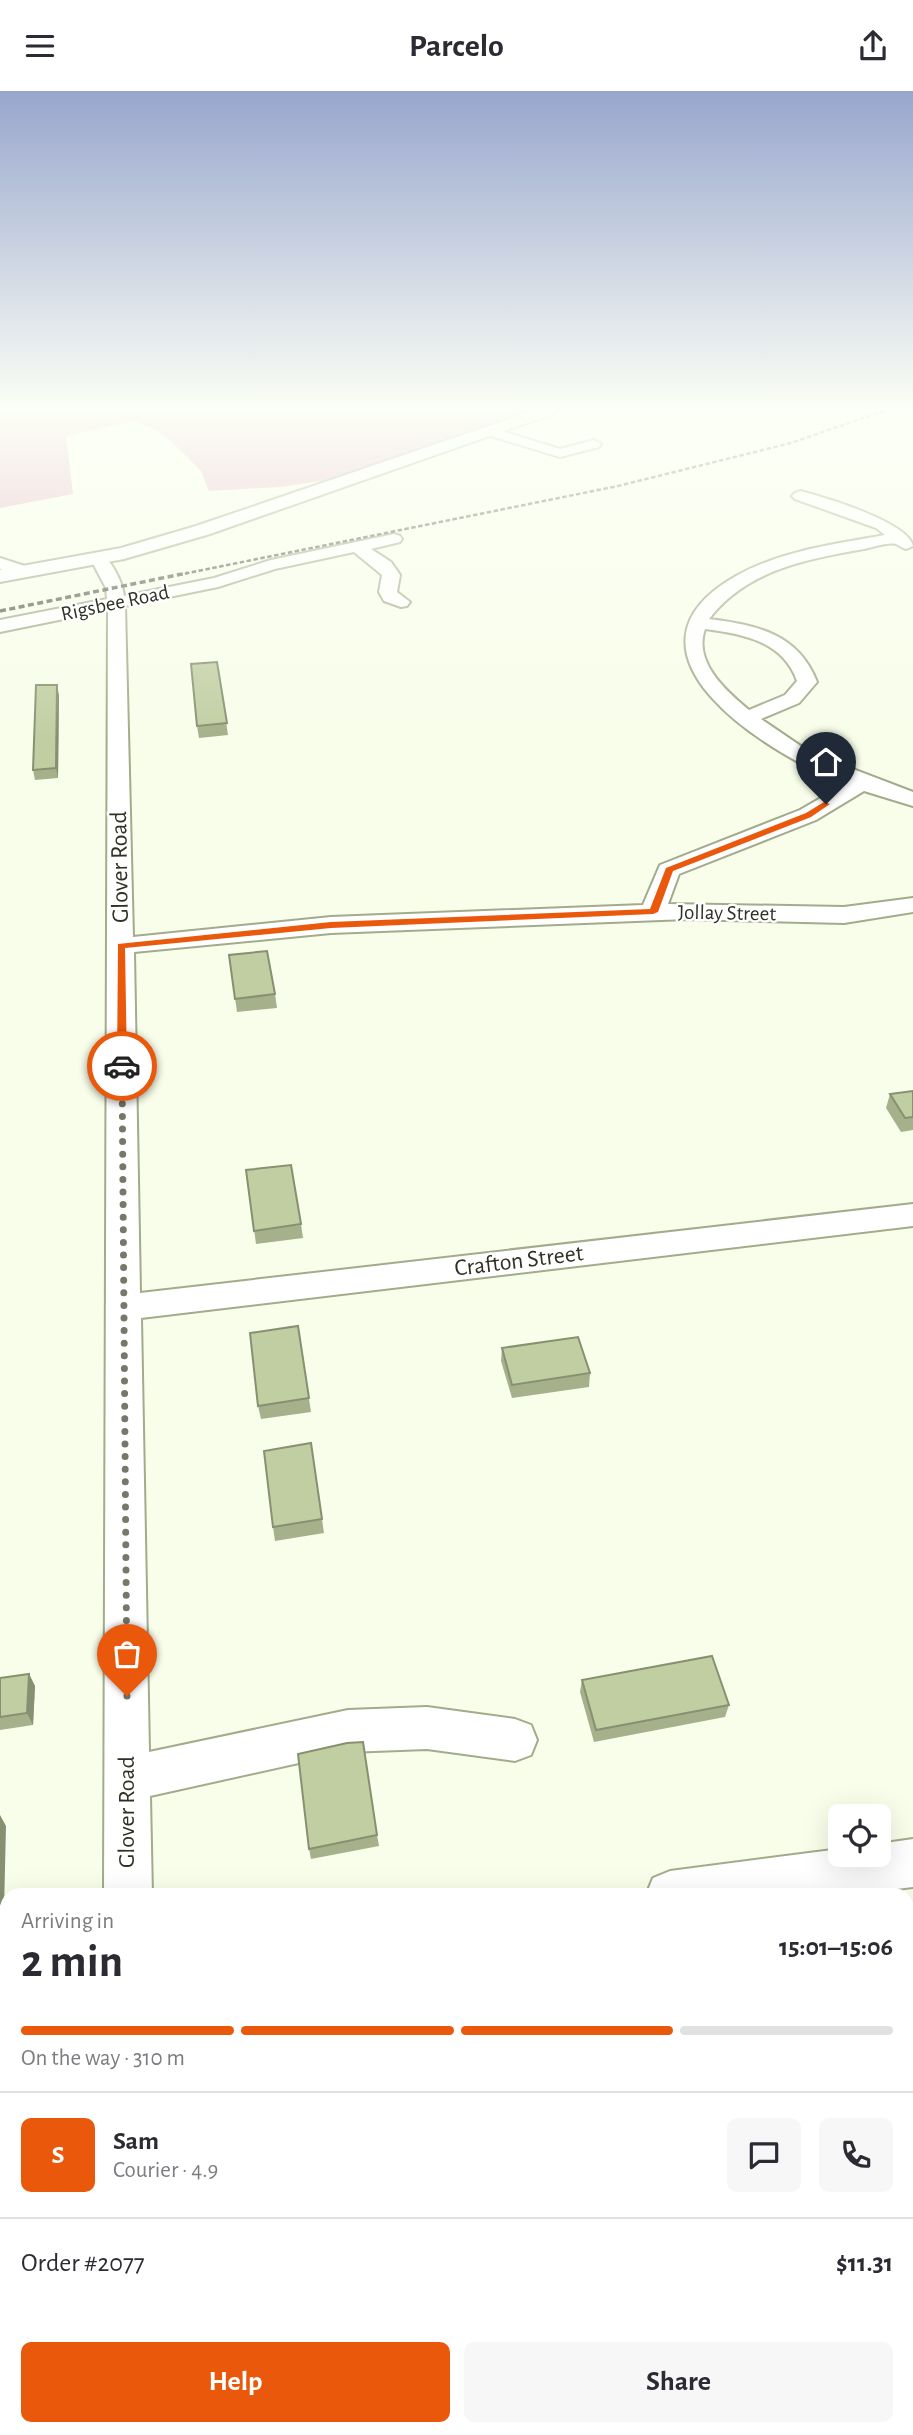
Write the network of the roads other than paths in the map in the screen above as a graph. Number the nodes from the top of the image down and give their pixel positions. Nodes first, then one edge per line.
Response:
1 (237, 519) edge
2 (866, 519) edge
3 (394, 540) dead end
4 (906, 544) edge
5 (357, 547) junction
6 (98, 558) junction
7 (0, 563) edge
8 (25, 572) junction
9 (0, 576) edge
10 (117, 602) junction
11 (401, 602) dead end
12 (699, 622) junction
13 (0, 626) edge
14 (746, 718) junction
15 (863, 782) junction
16 (913, 799) edge
17 (913, 905) edge
18 (653, 912) junction
19 (121, 946) junction
20 (913, 1215) edge
21 (125, 1307) junction
22 (515, 1740) dead end
23 (127, 1779) junction
24 (913, 1863) edge
25 (128, 1888) edge
26 (723, 1888) edge

1 - 6 main road
2 - 4 street
3 - 5 street, Rigsbee Road
4 - 12 street
5 - 10 street, Rigsbee Road
5 - 11 street
6 - 8 main road
6 - 10 street, Glover Road
7 - 8 street
8 - 9 main road
10 - 13 street, Rigsbee Road
10 - 19 street, Glover Road
12 - 14 street
12 - 14 street
14 - 15 street
15 - 16 street
15 - 18 street
17 - 18 street, Jollay Street
18 - 19 street, Jollay Street
19 - 21 street, Glover Road
20 - 21 street, Crafton Street
21 - 23 street, Glover Road
22 - 23 street
23 - 25 street, Glover Road
24 - 26 street

